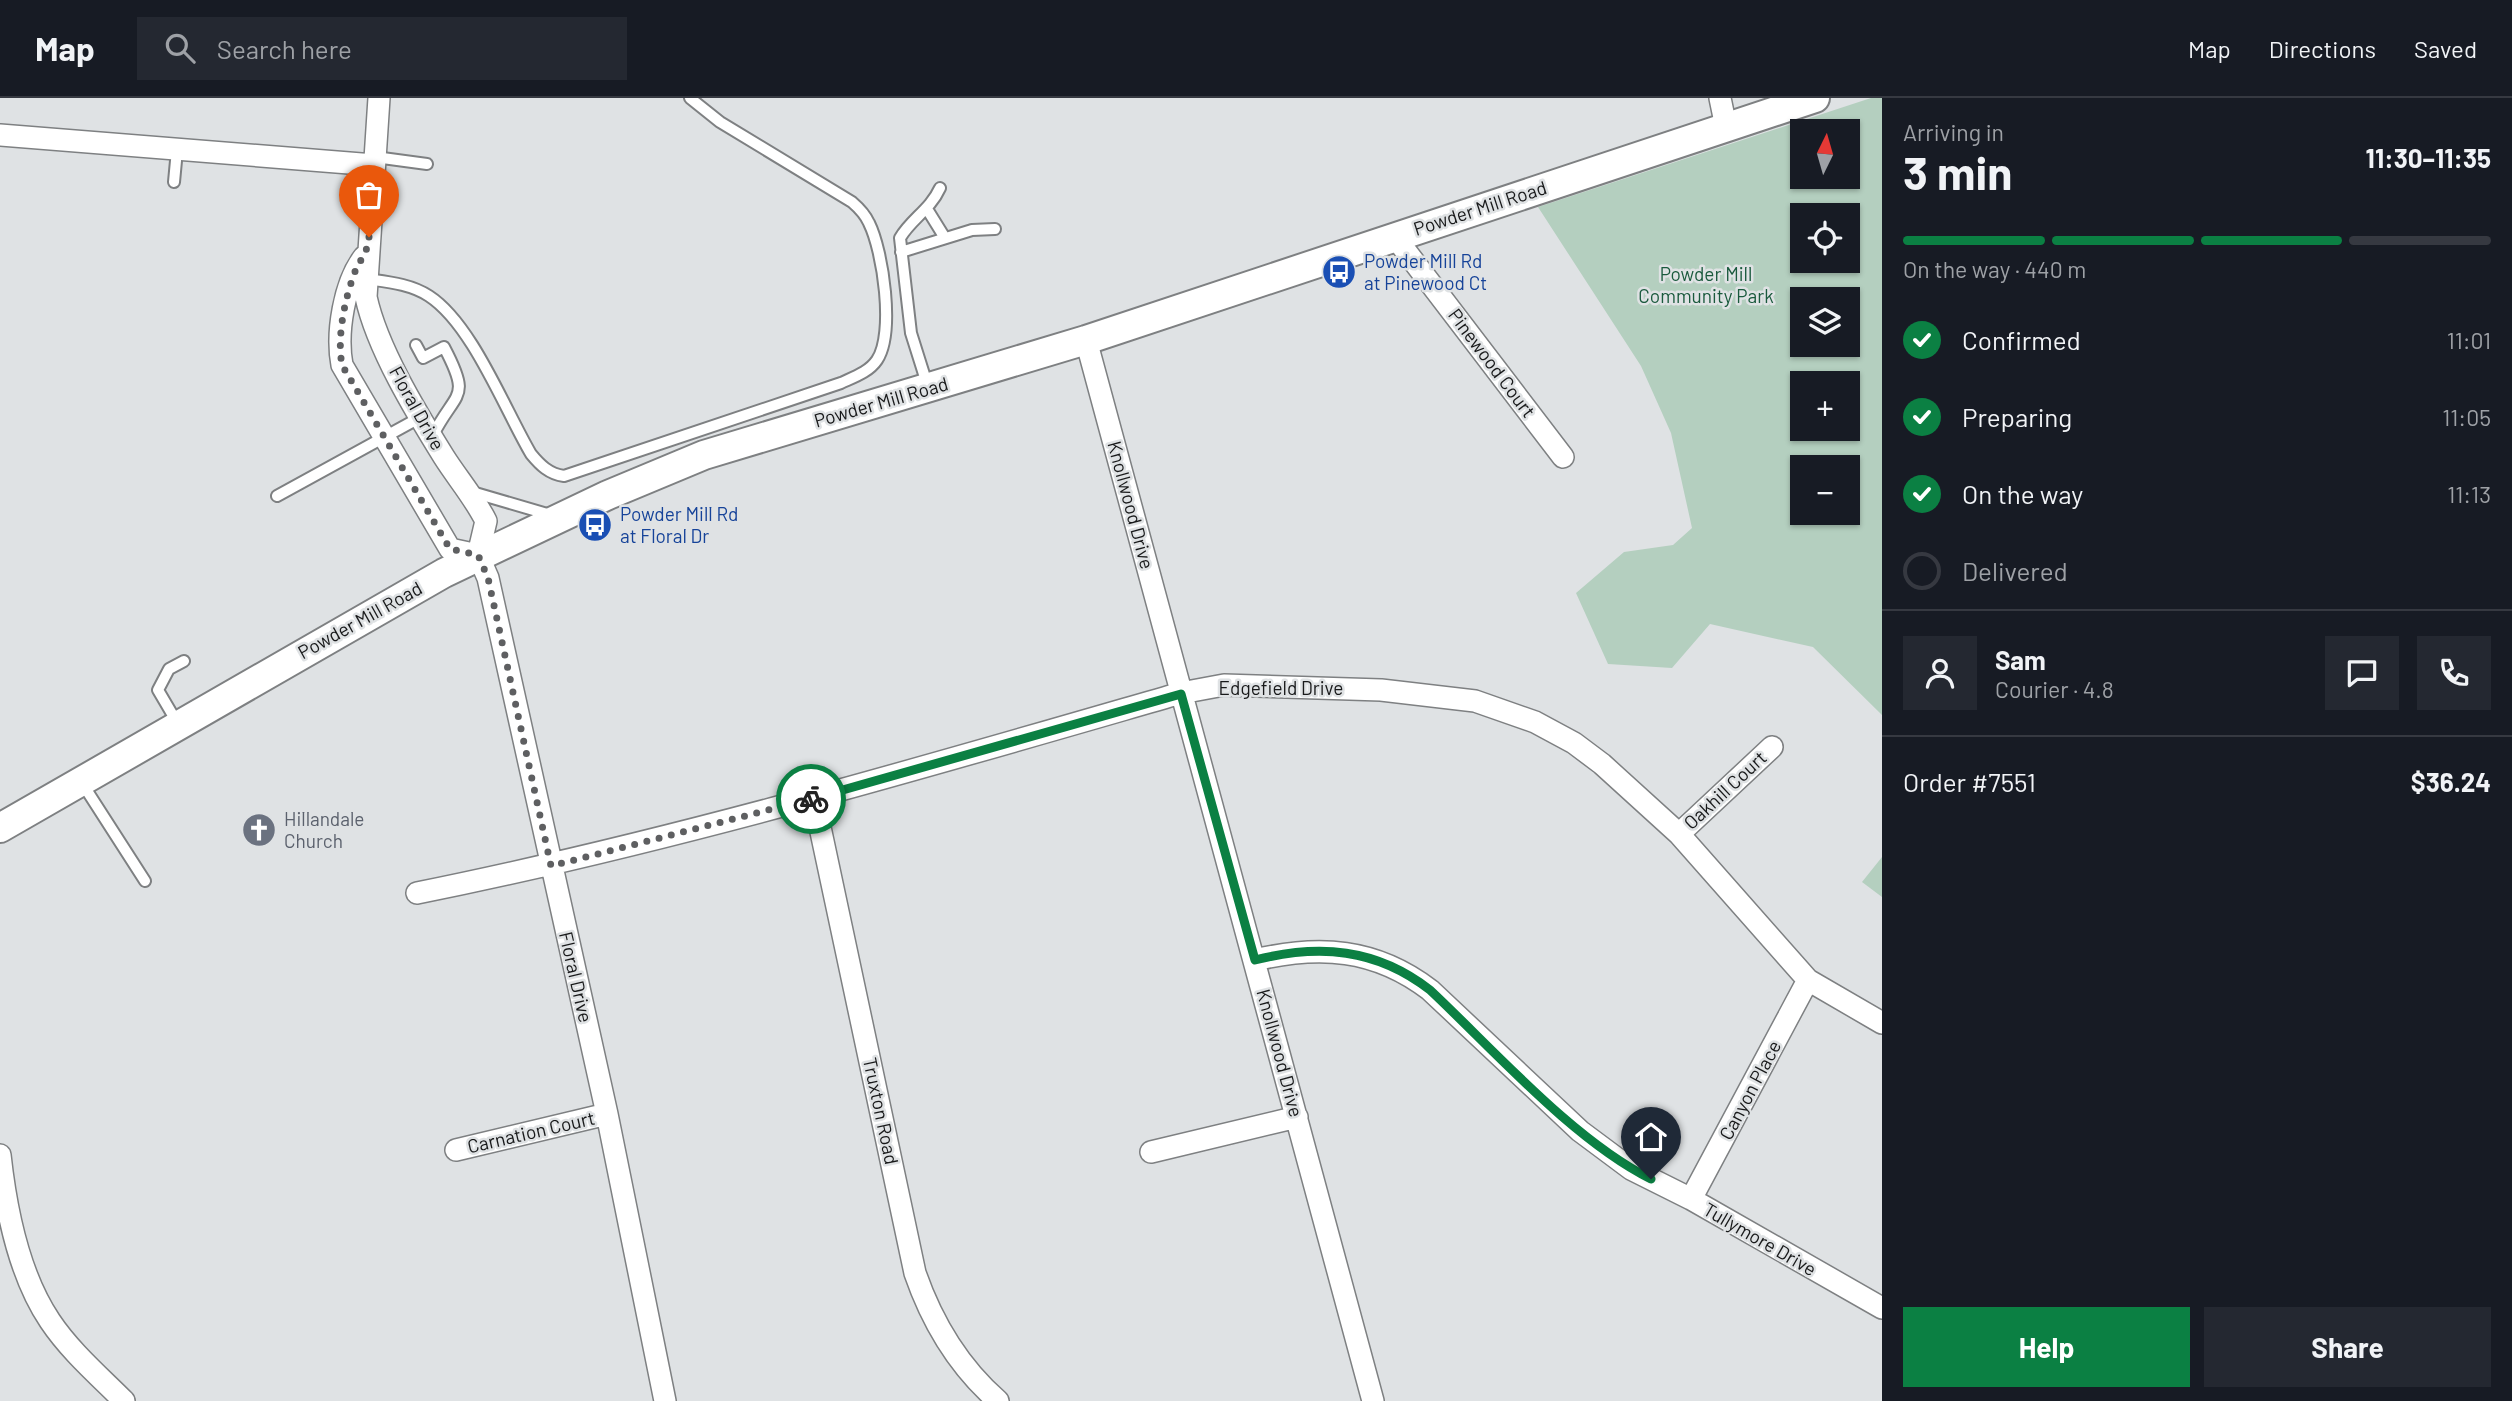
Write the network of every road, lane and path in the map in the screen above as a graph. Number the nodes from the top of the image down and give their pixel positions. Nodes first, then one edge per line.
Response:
1 (379, 98) edge
2 (690, 98) edge
3 (1720, 98) edge
4 (1815, 98) edge
5 (1726, 127) junction
6 (0, 135) edge
7 (177, 149) junction
8 (374, 161) junction
9 (427, 164) dead end
10 (174, 183) dead end
11 (940, 188) dead end
12 (927, 209) junction
13 (995, 229) dead end
14 (1395, 236) junction
15 (945, 238) junction
16 (368, 252) junction
17 (901, 252) junction
18 (367, 279) junction
19 (1086, 340) junction
20 (416, 345) dead end
21 (928, 388) junction
22 (421, 417) junction
23 (386, 435) junction
24 (433, 435) junction
25 (1563, 457) dead end
26 (472, 492) junction
27 (277, 496) dead end
28 (560, 517) junction
29 (478, 555) junction
30 (184, 661) dead end
31 (1181, 694) junction
32 (178, 724) junction
33 (1772, 747) dead end
34 (80, 782) junction
35 (814, 799) junction
36 (39, 806) junction
37 (0, 817) edge
38 (0, 828) edge
39 (1679, 834) junction
40 (551, 866) junction
41 (145, 881) dead end
42 (417, 893) dead end
43 (1255, 960) junction
44 (1808, 981) junction
45 (1882, 1023) edge
46 (607, 1114) junction
47 (1297, 1117) junction
48 (456, 1150) dead end
49 (1151, 1152) dead end
50 (0, 1156) edge
51 (2, 1184) edge
52 (1691, 1199) junction
53 (1882, 1308) edge
54 (124, 1401) edge
55 (665, 1401) edge
56 (998, 1401) edge
57 (1373, 1401) edge

1 - 8 street, Floral Drive
2 - 18 lane
3 - 5 street
4 - 5 main road, Powder Mill Road
5 - 14 main road, Powder Mill Road
6 - 7 street
7 - 8 street
7 - 10 lane
8 - 9 lane
8 - 16 street, Floral Drive
11 - 12 lane
12 - 15 lane
12 - 17 lane
13 - 15 lane
14 - 19 main road, Powder Mill Road
14 - 25 street, Pinewood Court
15 - 17 lane
16 - 18 street, Floral Drive
16 - 23 street, Floral Drive
17 - 21 lane
18 - 22 street, Floral Drive
19 - 21 main road, Powder Mill Road
19 - 31 street, Knollwood Drive
20 - 24 lane
21 - 28 main road, Powder Mill Road
22 - 23 lane
22 - 24 street, Floral Drive
23 - 27 lane
23 - 29 street, Floral Drive
24 - 26 street, Floral Drive
26 - 28 lane
26 - 29 street, Floral Drive
28 - 29 main road, Powder Mill Road
29 - 32 main road, Powder Mill Road
29 - 40 street, Floral Drive
30 - 32 lane
31 - 35 street, Edgefield Drive
31 - 39 street, Edgefield Drive
31 - 43 street, Knollwood Drive
32 - 34 main road, Powder Mill Road
33 - 39 street, Oakhill Court
34 - 36 main road, Powder Mill Road
34 - 41 lane
35 - 40 street, Edgefield Drive
35 - 56 street, Truxton Road
36 - 37 street
36 - 38 main road, Powder Mill Road
39 - 44 street, Edgefield Drive
40 - 42 street, Edgefield Drive
40 - 46 street, Floral Drive
43 - 47 street, Knollwood Drive
43 - 52 street, Tullymore Drive
44 - 45 street, Edgefield Drive
44 - 52 street, Canyon Place
46 - 48 street, Carnation Court
46 - 55 street, Floral Drive
47 - 49 street
47 - 57 street, Knollwood Drive
50 - 51 street
51 - 54 street
52 - 53 street, Tullymore Drive

